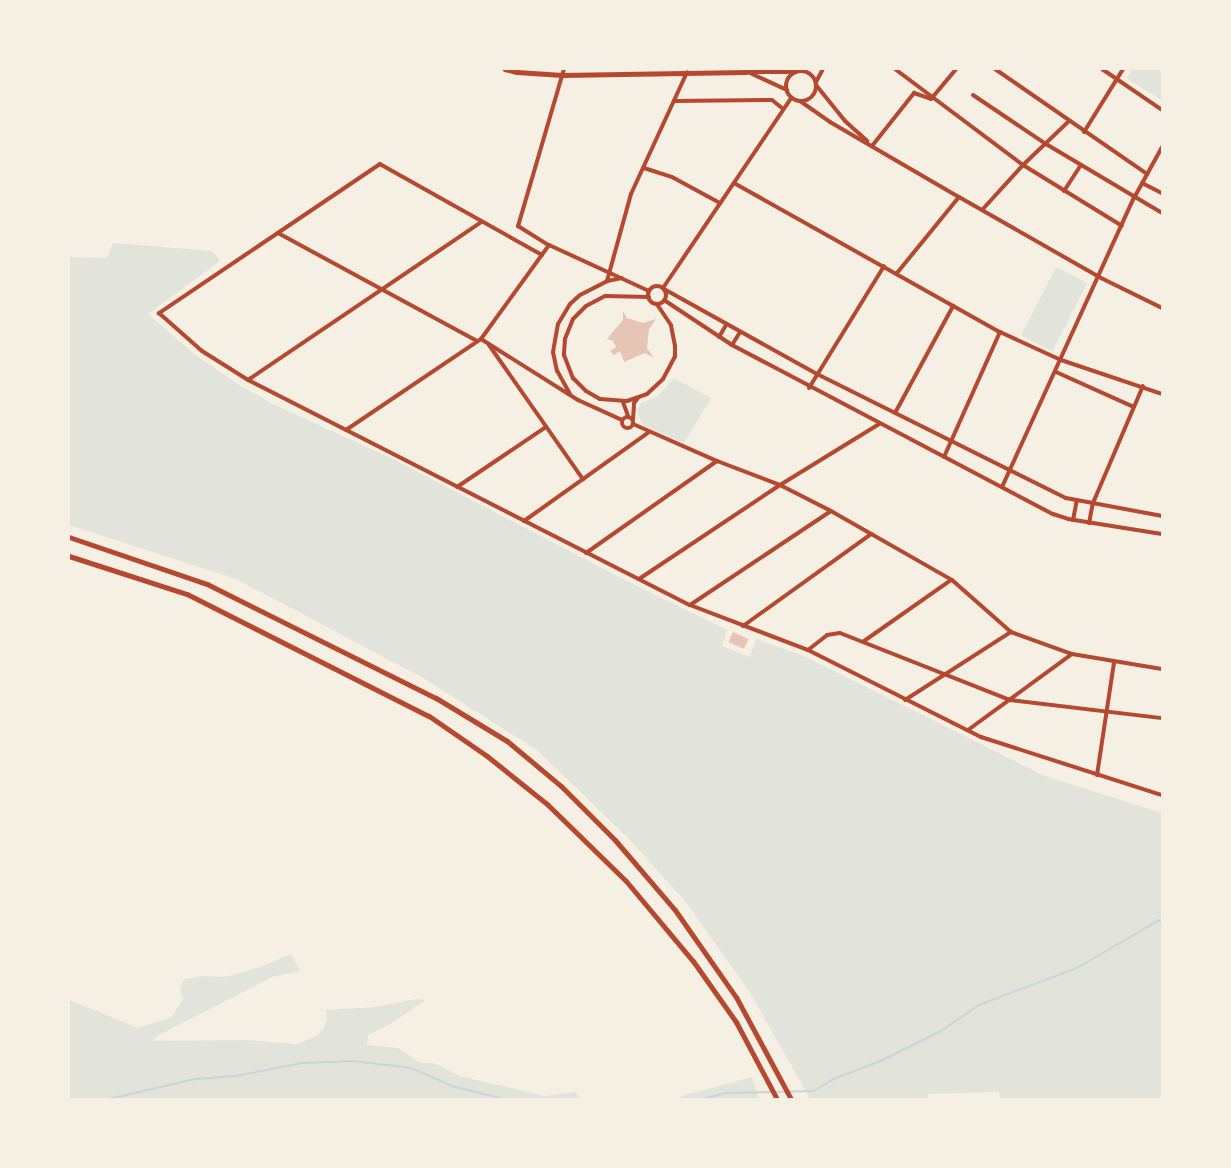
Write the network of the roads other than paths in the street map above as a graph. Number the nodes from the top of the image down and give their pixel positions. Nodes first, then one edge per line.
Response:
1 (505, 69) edge
2 (823, 69) edge
3 (895, 69) edge
4 (956, 69) edge
5 (995, 69) edge
6 (1102, 69) edge
7 (1123, 69) edge
8 (799, 71) edge
9 (563, 72) edge
10 (687, 72) junction
11 (746, 72) junction
12 (1117, 80) junction
13 (816, 83) junction
14 (787, 90) junction
15 (973, 95) dead end
16 (792, 98) junction
17 (931, 99) junction
18 (674, 101) junction
19 (800, 101) junction
20 (783, 109) junction
21 (1162, 110) edge
22 (1068, 122) junction
23 (1084, 132) junction
24 (1046, 144) junction
25 (872, 146) junction
26 (1162, 147) edge
27 (1023, 165) junction
28 (1081, 165) junction
29 (644, 168) junction
30 (1147, 174) junction
31 (734, 183) junction
32 (1142, 183) junction
33 (1064, 191) junction
34 (1162, 193) edge
35 (959, 197) junction
36 (1134, 198) junction
37 (720, 203) junction
38 (982, 210) junction
39 (1162, 213) edge
40 (481, 222) junction
41 (1122, 226) junction
42 (278, 233) junction
43 (549, 245) junction
44 (542, 255) junction
45 (884, 266) junction
46 (610, 273) junction
47 (897, 273) junction
48 (1099, 277) junction
49 (622, 278) junction
50 (607, 281) junction
51 (663, 289) junction
52 (381, 290) junction
53 (649, 294) junction
54 (664, 300) junction
55 (657, 304) junction
56 (954, 306) junction
57 (1162, 308) edge
58 (726, 325) junction
59 (740, 332) junction
60 (1000, 332) junction
61 (719, 337) junction
62 (479, 340) junction
63 (489, 345) junction
64 (732, 345) junction
65 (1061, 360) junction
66 (1056, 372) junction
67 (817, 374) junction
68 (248, 380) junction
69 (1143, 386) junction
70 (809, 387) junction
71 (1162, 394) edge
72 (572, 397) junction
73 (638, 398) junction
74 (622, 401) junction
75 (1134, 407) junction
76 (895, 412) junction
77 (627, 416) junction
78 (622, 420) junction
79 (633, 422) junction
80 (880, 424) junction
81 (546, 427) junction
82 (346, 430) junction
83 (648, 433) junction
84 (951, 440) junction
85 (944, 457) junction
86 (717, 461) junction
87 (1011, 470) junction
88 (583, 479) junction
89 (780, 485) junction
90 (457, 487) junction
91 (1002, 487) junction
92 (1077, 500) junction
93 (1093, 503) junction
94 (831, 511) junction
95 (1162, 516) edge
96 (1073, 520) junction
97 (524, 521) junction
98 (1089, 523) junction
99 (871, 534) junction
100 (1162, 534) edge
101 (69, 537) edge
102 (586, 553) junction
103 (69, 556) edge
104 (639, 579) junction
105 (952, 580) junction
106 (690, 605) junction
107 (742, 626) junction
108 (1011, 632) junction
109 (863, 641) junction
110 (808, 650) junction
111 (1072, 654) junction
112 (1114, 662) junction
113 (1162, 669) edge
114 (945, 675) junction
115 (1010, 700) junction
116 (904, 701) junction
117 (1106, 713) junction
118 (1162, 718) edge
119 (968, 730) junction
120 (1096, 775) junction
121 (1162, 795) edge
122 (777, 1099) edge
123 (791, 1099) edge

1 - 9 street
2 - 13 street
3 - 17 street
4 - 17 street
5 - 22 street
6 - 12 street
7 - 12 street
8 - 11 street
8 - 13 street
8 - 14 street
9 - 10 street
9 - 43 street
10 - 11 street
10 - 18 street
11 - 14 street
12 - 21 street
12 - 23 street
13 - 19 street
13 - 25 street
14 - 16 street
15 - 24 street
16 - 19 street
16 - 20 street
17 - 25 street
17 - 27 street
18 - 20 street
18 - 29 street
19 - 25 street
20 - 31 street
22 - 23 street
22 - 24 street
23 - 30 street
24 - 27 street
24 - 28 street
25 - 35 street
26 - 30 street
27 - 33 street
27 - 38 street
28 - 33 street
28 - 36 street
29 - 37 street
29 - 46 street
30 - 32 street
31 - 37 street
31 - 45 street
32 - 34 street
32 - 36 street
33 - 41 street
35 - 38 street
35 - 47 street
36 - 39 street
36 - 41 street
37 - 51 street
38 - 48 street
40 - 42 street
40 - 44 street
40 - 52 street
41 - 48 street
42 - 52 street
42 - 68 street
43 - 44 street
43 - 46 street
44 - 62 street
45 - 47 street
45 - 67 street
46 - 49 street
46 - 50 street
47 - 56 street
48 - 57 street
48 - 65 street
49 - 50 street
49 - 53 street
50 - 72 street
51 - 53 street
51 - 54 street
51 - 58 street
52 - 62 street
52 - 68 street
53 - 55 street
53 - 74 street
54 - 55 street
54 - 61 street
55 - 73 street
56 - 60 street
56 - 76 street
58 - 59 street
58 - 61 street
59 - 64 street
59 - 67 street
60 - 65 street
60 - 84 street
61 - 64 street
62 - 63 street
62 - 82 street
63 - 72 street
63 - 81 street
64 - 70 street
65 - 66 street
65 - 69 street
66 - 75 street
66 - 87 street
67 - 70 street
67 - 76 street
68 - 82 street
69 - 71 street
69 - 75 street
70 - 80 street
72 - 78 street
73 - 74 street
73 - 79 street
74 - 77 street
75 - 93 street
76 - 84 street
77 - 78 street
77 - 79 street
78 - 79 street
79 - 83 street
80 - 85 street
80 - 89 street
81 - 88 street
81 - 90 street
82 - 90 street
83 - 86 street
83 - 88 street
84 - 85 street
84 - 87 street
85 - 91 street
86 - 89 street
86 - 102 street
87 - 91 street
87 - 92 street
88 - 97 street
89 - 94 street
89 - 104 street
90 - 97 street
91 - 96 street
92 - 93 street
92 - 96 street
93 - 95 street
93 - 98 street
94 - 99 street
94 - 106 street
96 - 98 street
97 - 102 street
98 - 100 street
99 - 105 street
99 - 107 street
101 - 123 main road
102 - 104 street
103 - 122 main road
104 - 106 street
105 - 108 street
105 - 109 street
106 - 107 street
107 - 110 street
108 - 111 street
108 - 114 street
109 - 110 street
109 - 114 street
110 - 116 street
111 - 112 street
111 - 115 street
112 - 113 street
112 - 117 street
114 - 115 street
114 - 116 street
115 - 117 street
115 - 119 street
116 - 119 street
117 - 118 street
117 - 120 street
119 - 120 street
120 - 121 street

